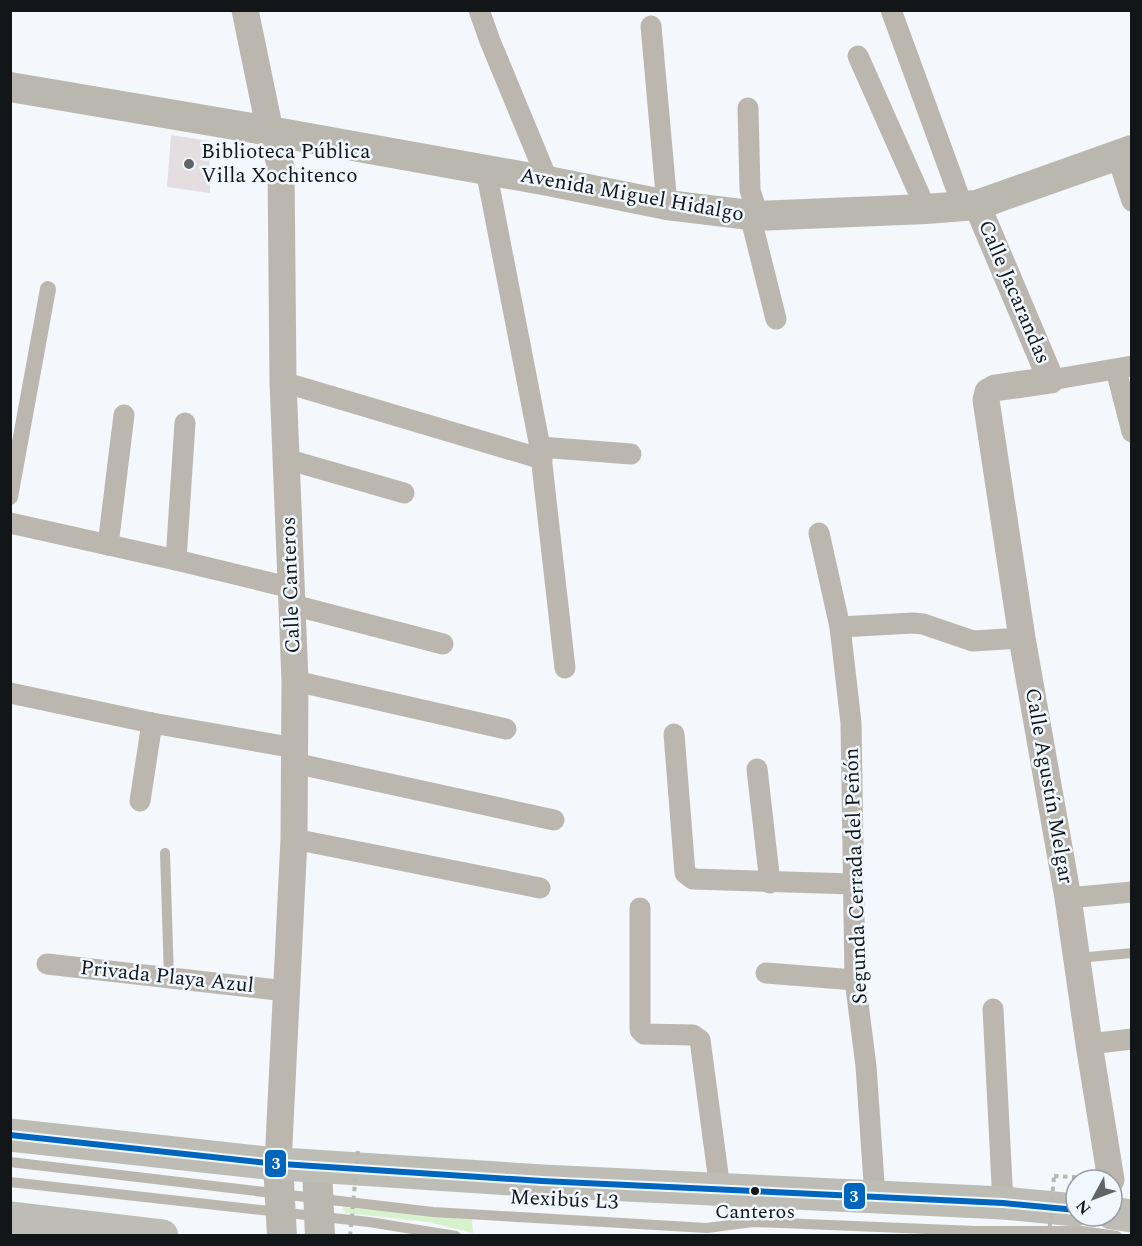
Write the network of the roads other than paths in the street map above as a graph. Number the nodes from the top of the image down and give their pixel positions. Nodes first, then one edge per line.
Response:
1 (245, 10) edge
2 (479, 10) edge
3 (891, 10) edge
4 (651, 26) dead end
5 (858, 56) dead end
6 (10, 87) edge
7 (748, 108) dead end
8 (270, 131) junction
9 (1124, 153) edge
10 (486, 170) junction
11 (548, 181) junction
12 (1131, 201) edge
13 (667, 205) junction
14 (970, 206) junction
15 (927, 209) junction
16 (754, 216) junction
17 (48, 288) dead end
18 (776, 319) dead end
19 (1124, 368) edge
20 (1051, 380) junction
21 (283, 382) junction
22 (124, 415) dead end
23 (185, 423) dead end
24 (1131, 432) edge
25 (541, 453) junction
26 (631, 454) dead end
27 (286, 459) junction
28 (404, 494) dead end
29 (10, 497) edge
30 (10, 523) edge
31 (819, 533) dead end
32 (108, 545) junction
33 (176, 560) junction
34 (292, 597) junction
35 (840, 627) junction
36 (1022, 638) junction
37 (443, 644) dead end
38 (565, 668) dead end
39 (295, 681) junction
40 (10, 693) edge
41 (152, 723) junction
42 (506, 729) dead end
43 (674, 734) dead end
44 (295, 756) junction
45 (757, 769) dead end
46 (140, 801) dead end
47 (554, 820) dead end
48 (294, 839) junction
49 (165, 853) dead end
50 (770, 883) junction
51 (853, 884) junction
52 (540, 888) dead end
53 (1131, 892) edge
54 (1068, 898) junction
55 (640, 908) dead end
56 (1131, 952) edge
57 (1077, 958) junction
58 (47, 964) dead end
59 (766, 973) dead end
60 (169, 978) junction
61 (855, 980) junction
62 (286, 991) junction
63 (993, 1010) dead end
64 (1131, 1039) edge
65 (1089, 1044) junction
66 (10, 1135) edge
67 (10, 1162) edge
68 (317, 1166) junction
69 (1107, 1168) edge
70 (10, 1182) edge
71 (720, 1189) junction
72 (875, 1197) junction
73 (280, 1201) edge
74 (1003, 1203) junction
75 (1064, 1209) edge
76 (319, 1217) edge
77 (13, 1224) edge
78 (1085, 1228) edge
79 (123, 1234) edge
80 (162, 1236) edge
81 (456, 1236) edge

1 - 8 street, Calle Canteros
2 - 11 street
3 - 14 street
4 - 13 street
5 - 15 street
6 - 8 main road, Avenida Miguel Hidalgo
7 - 16 street
8 - 10 main road, Avenida Miguel Hidalgo
8 - 21 street, Calle Canteros
9 - 12 street
9 - 14 main road, Avenida Miguel Hidalgo
10 - 11 main road, Avenida Miguel Hidalgo
10 - 25 street
11 - 13 main road, Avenida Miguel Hidalgo
13 - 16 main road, Avenida Miguel Hidalgo
14 - 15 main road, Avenida Miguel Hidalgo
14 - 20 street, Calle Jacarandas
15 - 16 main road, Avenida Miguel Hidalgo
16 - 18 street
17 - 29 street
19 - 20 street
19 - 24 street
20 - 36 street, Calle Agustín Melgar
21 - 25 street
21 - 27 street, Calle Canteros
22 - 32 street
23 - 33 street
25 - 26 street
25 - 38 street
27 - 28 street
27 - 34 street, Calle Canteros
30 - 32 street
31 - 35 street, Segunda Cerrada del Peñón
32 - 33 street
33 - 34 street
34 - 37 street
34 - 39 street, Calle Canteros
35 - 36 street
35 - 51 street, Segunda Cerrada del Peñón
36 - 54 street, Calle Agustín Melgar
39 - 42 street
39 - 44 street, Calle Canteros
40 - 41 street
41 - 44 street
41 - 46 street
43 - 50 street
44 - 47 street
44 - 48 street, Calle Canteros
45 - 50 street
48 - 52 street
48 - 62 street, Calle Canteros
49 - 60 lane
50 - 51 street
51 - 61 street, Segunda Cerrada del Peñón
53 - 54 street
54 - 57 street, Calle Agustín Melgar
55 - 71 street
56 - 57 lane
57 - 65 street, Calle Agustín Melgar
58 - 60 street, Privada Playa Azul
59 - 61 street
60 - 62 street, Privada Playa Azul
61 - 72 street, Segunda Cerrada del Peñón
62 - 73 street, Calle Canteros
63 - 74 street
64 - 65 street
65 - 69 street, Calle Agustín Melgar
66 - 73 main road
67 - 73 lane, Mexibús L3
68 - 71 main road
68 - 73 main road
68 - 76 main road
70 - 73 lane, Mexibús L3
71 - 72 main road
72 - 74 main road
73 - 76 lane, Mexibús L3
73 - 76 lane, Mexibús L3
74 - 75 main road
76 - 78 lane, Mexibús L3
76 - 81 lane, Mexibús L3
77 - 79 main road
79 - 80 main road

